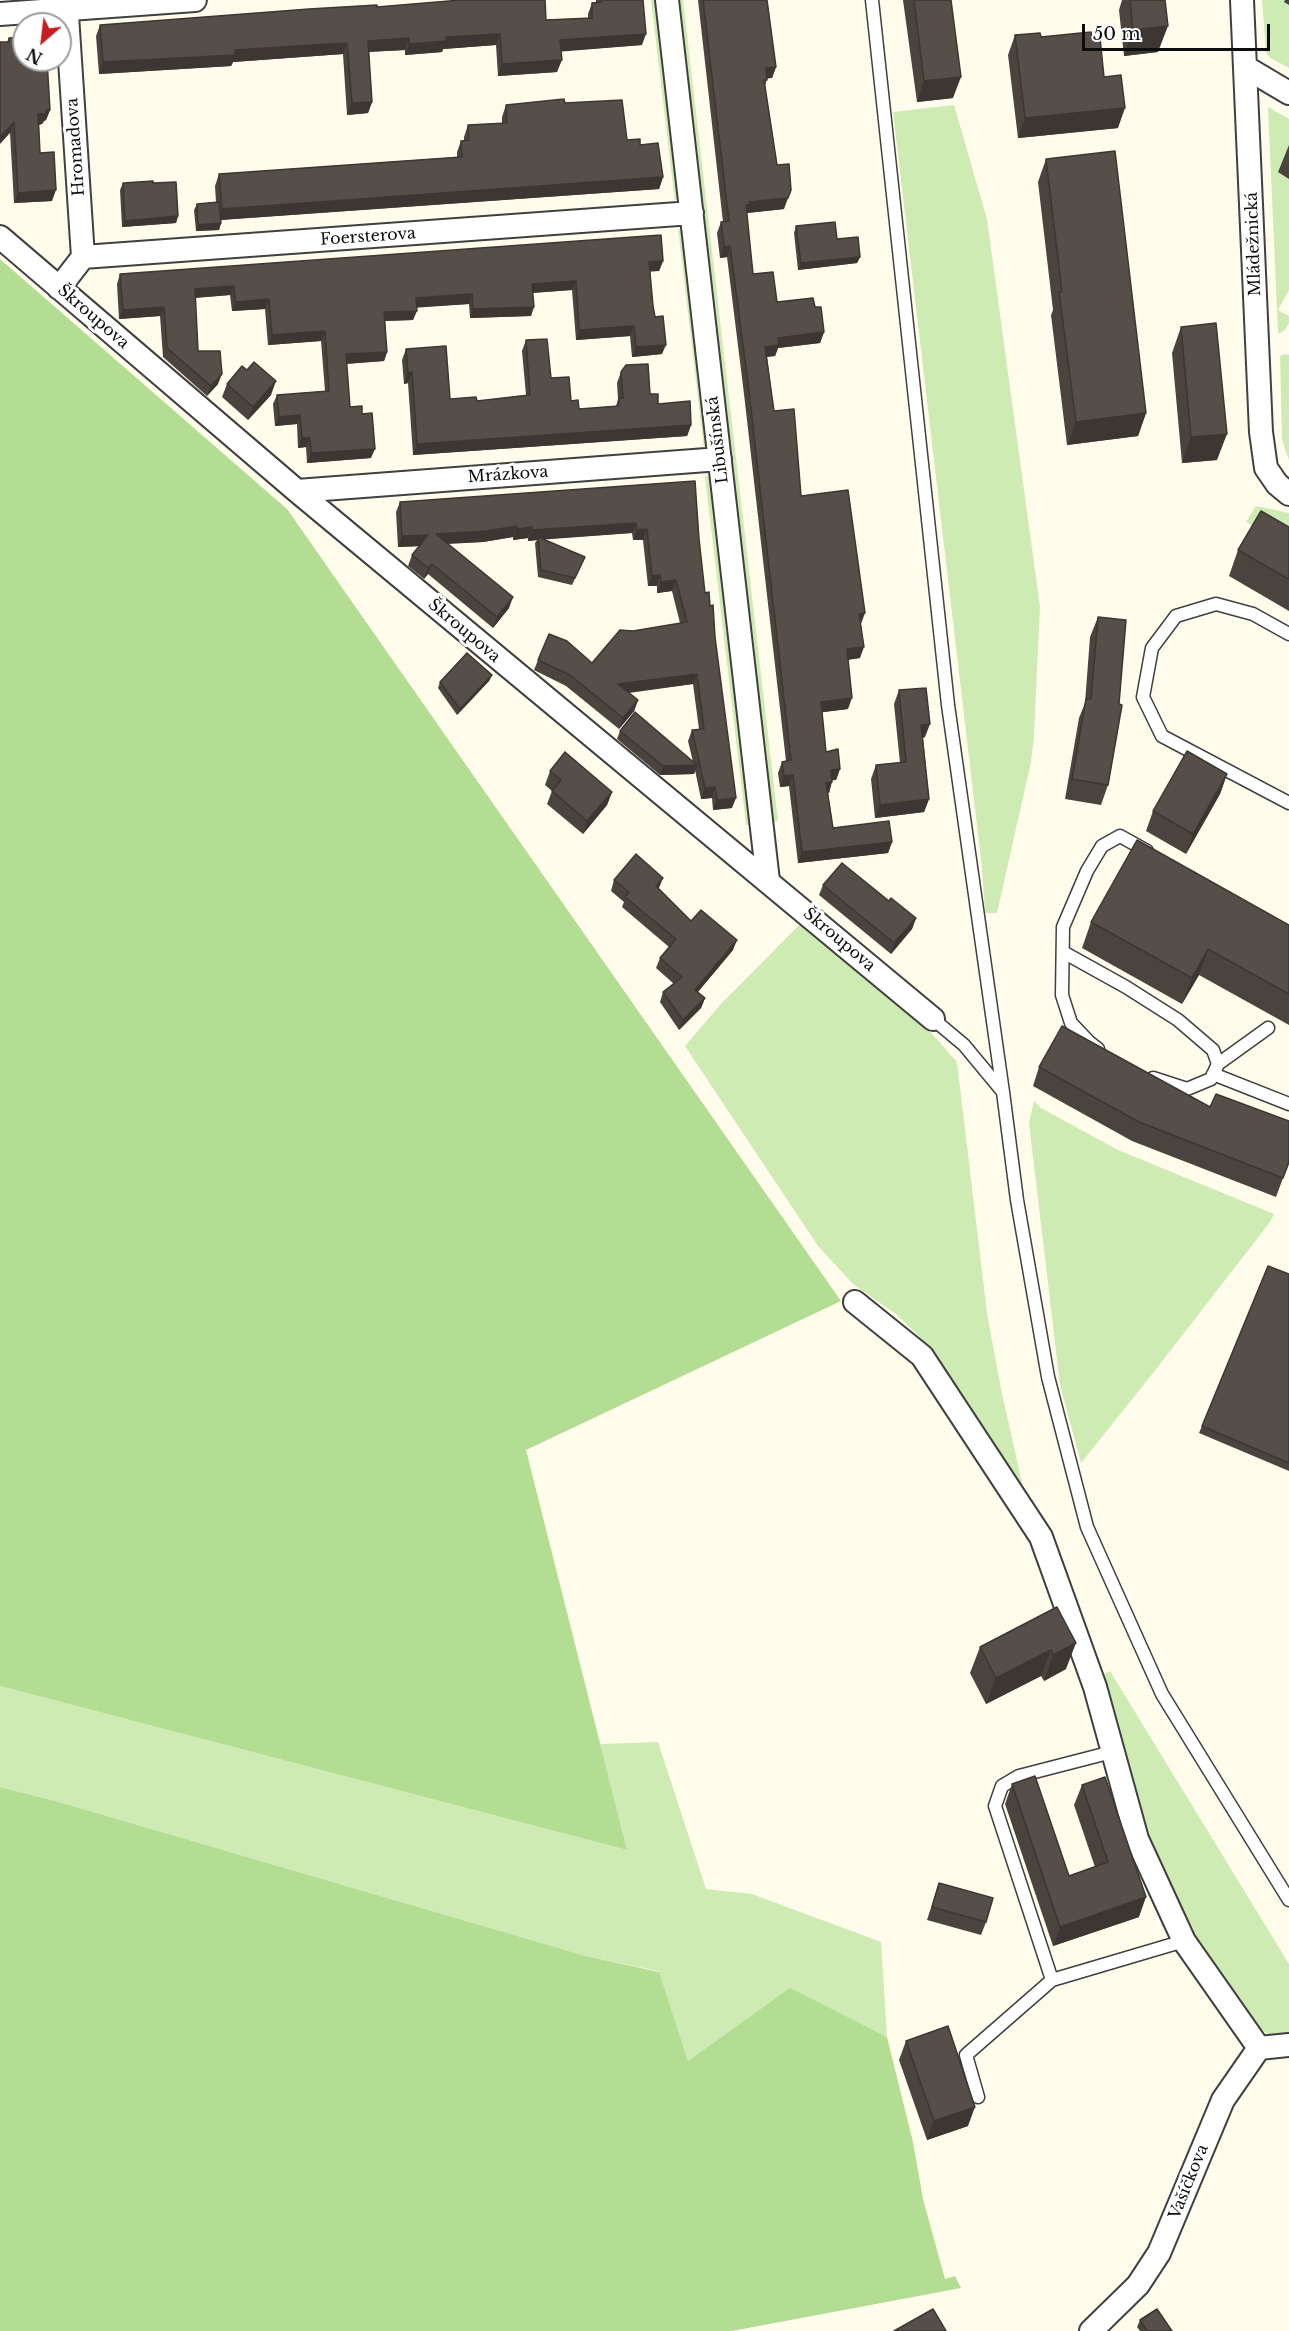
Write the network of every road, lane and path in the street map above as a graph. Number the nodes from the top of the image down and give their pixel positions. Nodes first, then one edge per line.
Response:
1 (195, 0) edge
2 (667, 0) edge
3 (872, 0) edge
4 (1242, 0) edge
5 (66, 5) edge
6 (0, 14) edge
7 (1245, 67) junction
8 (1289, 93) edge
9 (692, 213) junction
10 (0, 237) edge
11 (83, 257) junction
12 (59, 288) junction
13 (720, 459) junction
14 (1283, 489) edge
15 (297, 491) junction
16 (1289, 634) edge
17 (1289, 803) edge
18 (1162, 859) edge
19 (768, 880) junction
20 (1063, 952) junction
21 (933, 1019) joint
22 (1268, 1028) dead end
23 (1111, 1058) edge
24 (1216, 1069) junction
25 (1139, 1072) edge
26 (1003, 1092) junction
27 (1289, 1104) edge
28 (855, 1302) dead end
29 (1112, 1752) junction
30 (1289, 1900) edge
31 (1184, 1941) junction
32 (1052, 1980) junction
33 (1289, 2045) edge
34 (1259, 2049) junction
35 (978, 2097) dead end
36 (1091, 2331) edge

1 - 5 street
2 - 9 street, Libušínská
3 - 26 lane
4 - 7 street, Mládežnická
5 - 6 street
5 - 11 street, Hromadova
7 - 8 street
7 - 14 street, Mládežnická
9 - 11 street, Foersterova
9 - 13 street, Libušínská
10 - 12 street, Škroupova
11 - 12 street
12 - 15 street, Škroupova
13 - 15 street, Mrázkova
13 - 19 street, Libušínská
15 - 19 street, Škroupova
16 - 17 lane
18 - 20 lane
19 - 21 street, Škroupova
20 - 23 lane
20 - 24 lane
21 - 26 lane
22 - 24 lane
24 - 25 lane
24 - 27 lane
26 - 30 lane
28 - 29 street
29 - 31 street
29 - 32 lane
31 - 32 lane
31 - 34 street
32 - 35 lane
33 - 34 street
34 - 36 street, Vašíčkova

